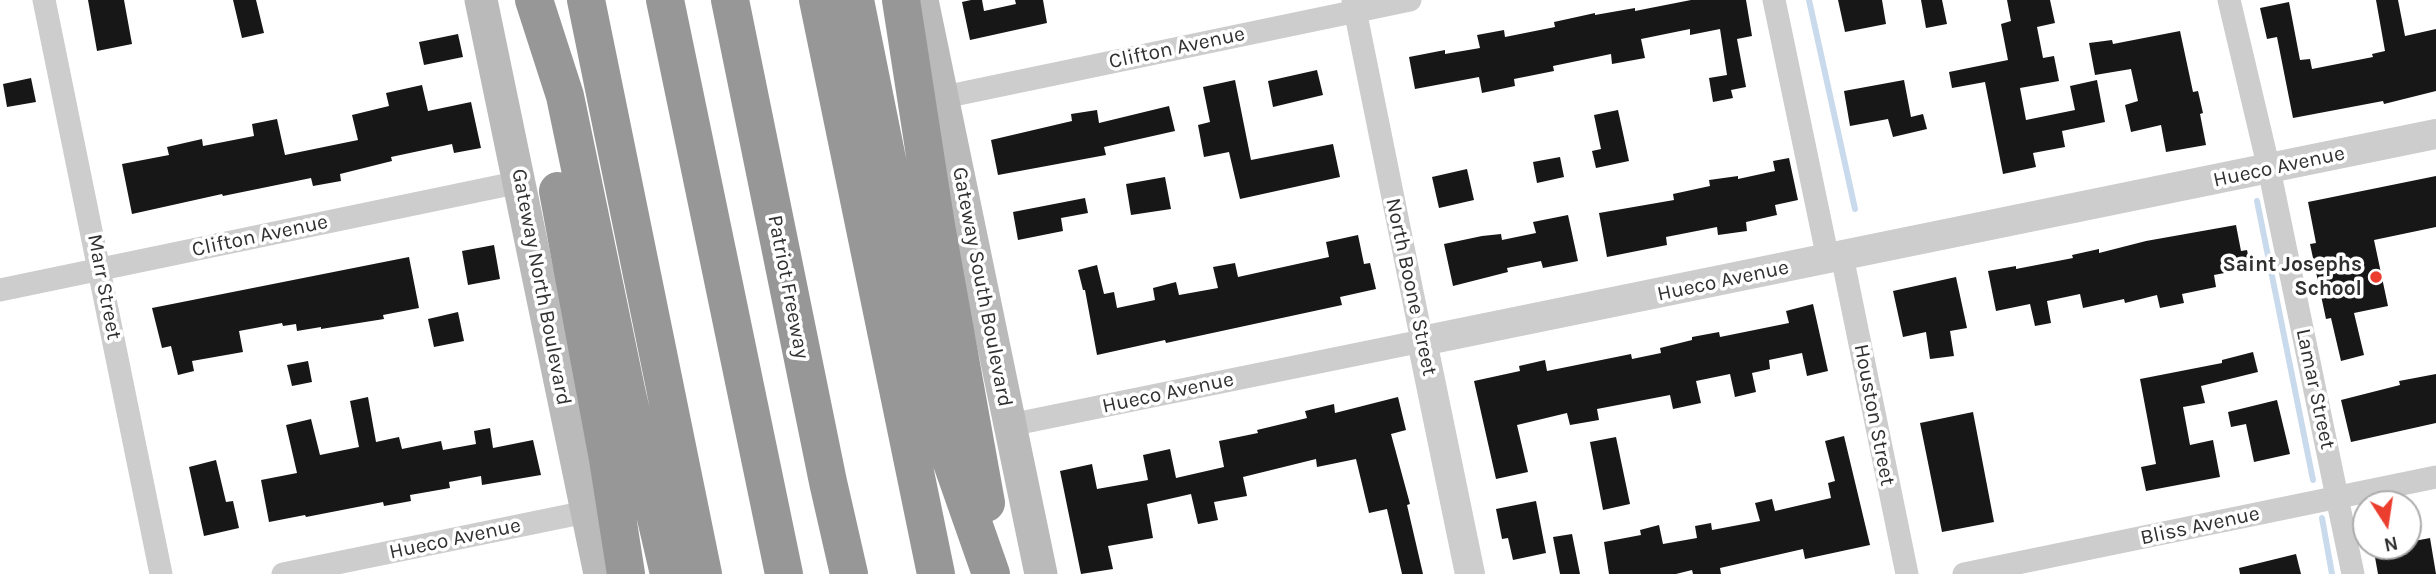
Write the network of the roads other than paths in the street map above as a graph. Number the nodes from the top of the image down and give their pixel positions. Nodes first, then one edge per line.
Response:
1 (44, 0) edge
2 (481, 0) edge
3 (520, 0) edge
4 (534, 0) edge
5 (586, 0) edge
6 (665, 0) edge
7 (730, 0) edge
8 (818, 0) edge
9 (855, 0) edge
10 (901, 0) edge
11 (922, 0) edge
12 (1410, 0) edge
13 (1774, 0) edge
14 (2229, 0) edge
15 (1354, 6) edge
16 (944, 97) junction
17 (2436, 134) edge
18 (2269, 169) junction
19 (520, 182) junction
20 (1835, 257) junction
21 (100, 269) junction
22 (0, 290) edge
23 (1422, 341) junction
24 (1010, 425) junction
25 (2436, 477) edge
26 (2337, 498) junction
27 (586, 512) junction
28 (161, 574) edge
29 (283, 574) edge
30 (600, 574) edge
31 (626, 574) edge
32 (669, 574) edge
33 (703, 574) edge
34 (784, 574) edge
35 (849, 574) edge
36 (936, 574) edge
37 (991, 574) edge
38 (999, 574) edge
39 (1041, 574) edge
40 (1470, 574) edge
41 (1907, 574) edge
42 (1964, 574) edge
43 (2353, 574) edge

1 - 21 street, Marr Street
2 - 19 main road, Gateway North Boulevard
3 - 31 highway
4 - 32 highway
5 - 33 highway
6 - 34 highway
7 - 35 highway, Patriot Freeway
8 - 36 highway
9 - 37 highway
10 - 38 highway
11 - 16 main road, Gateway South Boulevard
12 - 15 street, Clifton Avenue
13 - 20 street, Houston Street
14 - 18 street, Lamar Street
15 - 16 street, Clifton Avenue
15 - 23 street, North Boone Street
16 - 24 main road, Gateway South Boulevard
17 - 18 street, Hueco Avenue
18 - 20 street, Hueco Avenue
18 - 26 street, Lamar Street
19 - 21 street, Clifton Avenue
19 - 27 main road, Gateway North Boulevard
20 - 23 street, Hueco Avenue
20 - 41 street, Houston Street
21 - 22 street, Clifton Avenue
21 - 28 street, Marr Street
23 - 24 street, Hueco Avenue
23 - 40 street, North Boone Street
24 - 39 main road, Gateway South Boulevard
25 - 26 street, Bliss Avenue
26 - 42 street, Bliss Avenue
26 - 43 street, Lamar Street
27 - 29 street, Hueco Avenue
27 - 30 main road, Gateway North Boulevard

